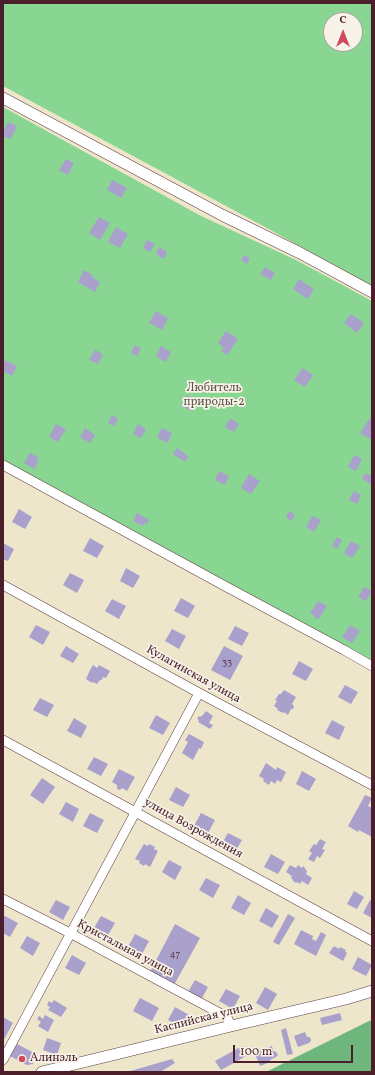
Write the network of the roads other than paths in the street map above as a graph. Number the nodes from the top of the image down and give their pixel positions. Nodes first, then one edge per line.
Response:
1 (3, 98) edge
2 (372, 292) edge
3 (3, 465) edge
4 (3, 585) edge
5 (372, 666) edge
6 (199, 693) junction
7 (3, 740) edge
8 (372, 785) edge
9 (135, 811) junction
10 (3, 899) edge
11 (70, 933) junction
12 (372, 941) edge
13 (372, 991) edge
14 (231, 1026) junction
15 (4, 1057) edge
16 (42, 1072) edge

1 - 2 street
3 - 5 street
4 - 6 street, Кулагинская улица
6 - 8 street, Кулагинская улица
6 - 9 street
7 - 9 street, улица Возрождения
9 - 11 street
9 - 12 street, улица Возрождения
10 - 11 street, Кристальная улица
11 - 14 street, Кристальная улица
11 - 15 street
13 - 14 street, Каспийская улица
14 - 16 street, Каспийская улица

